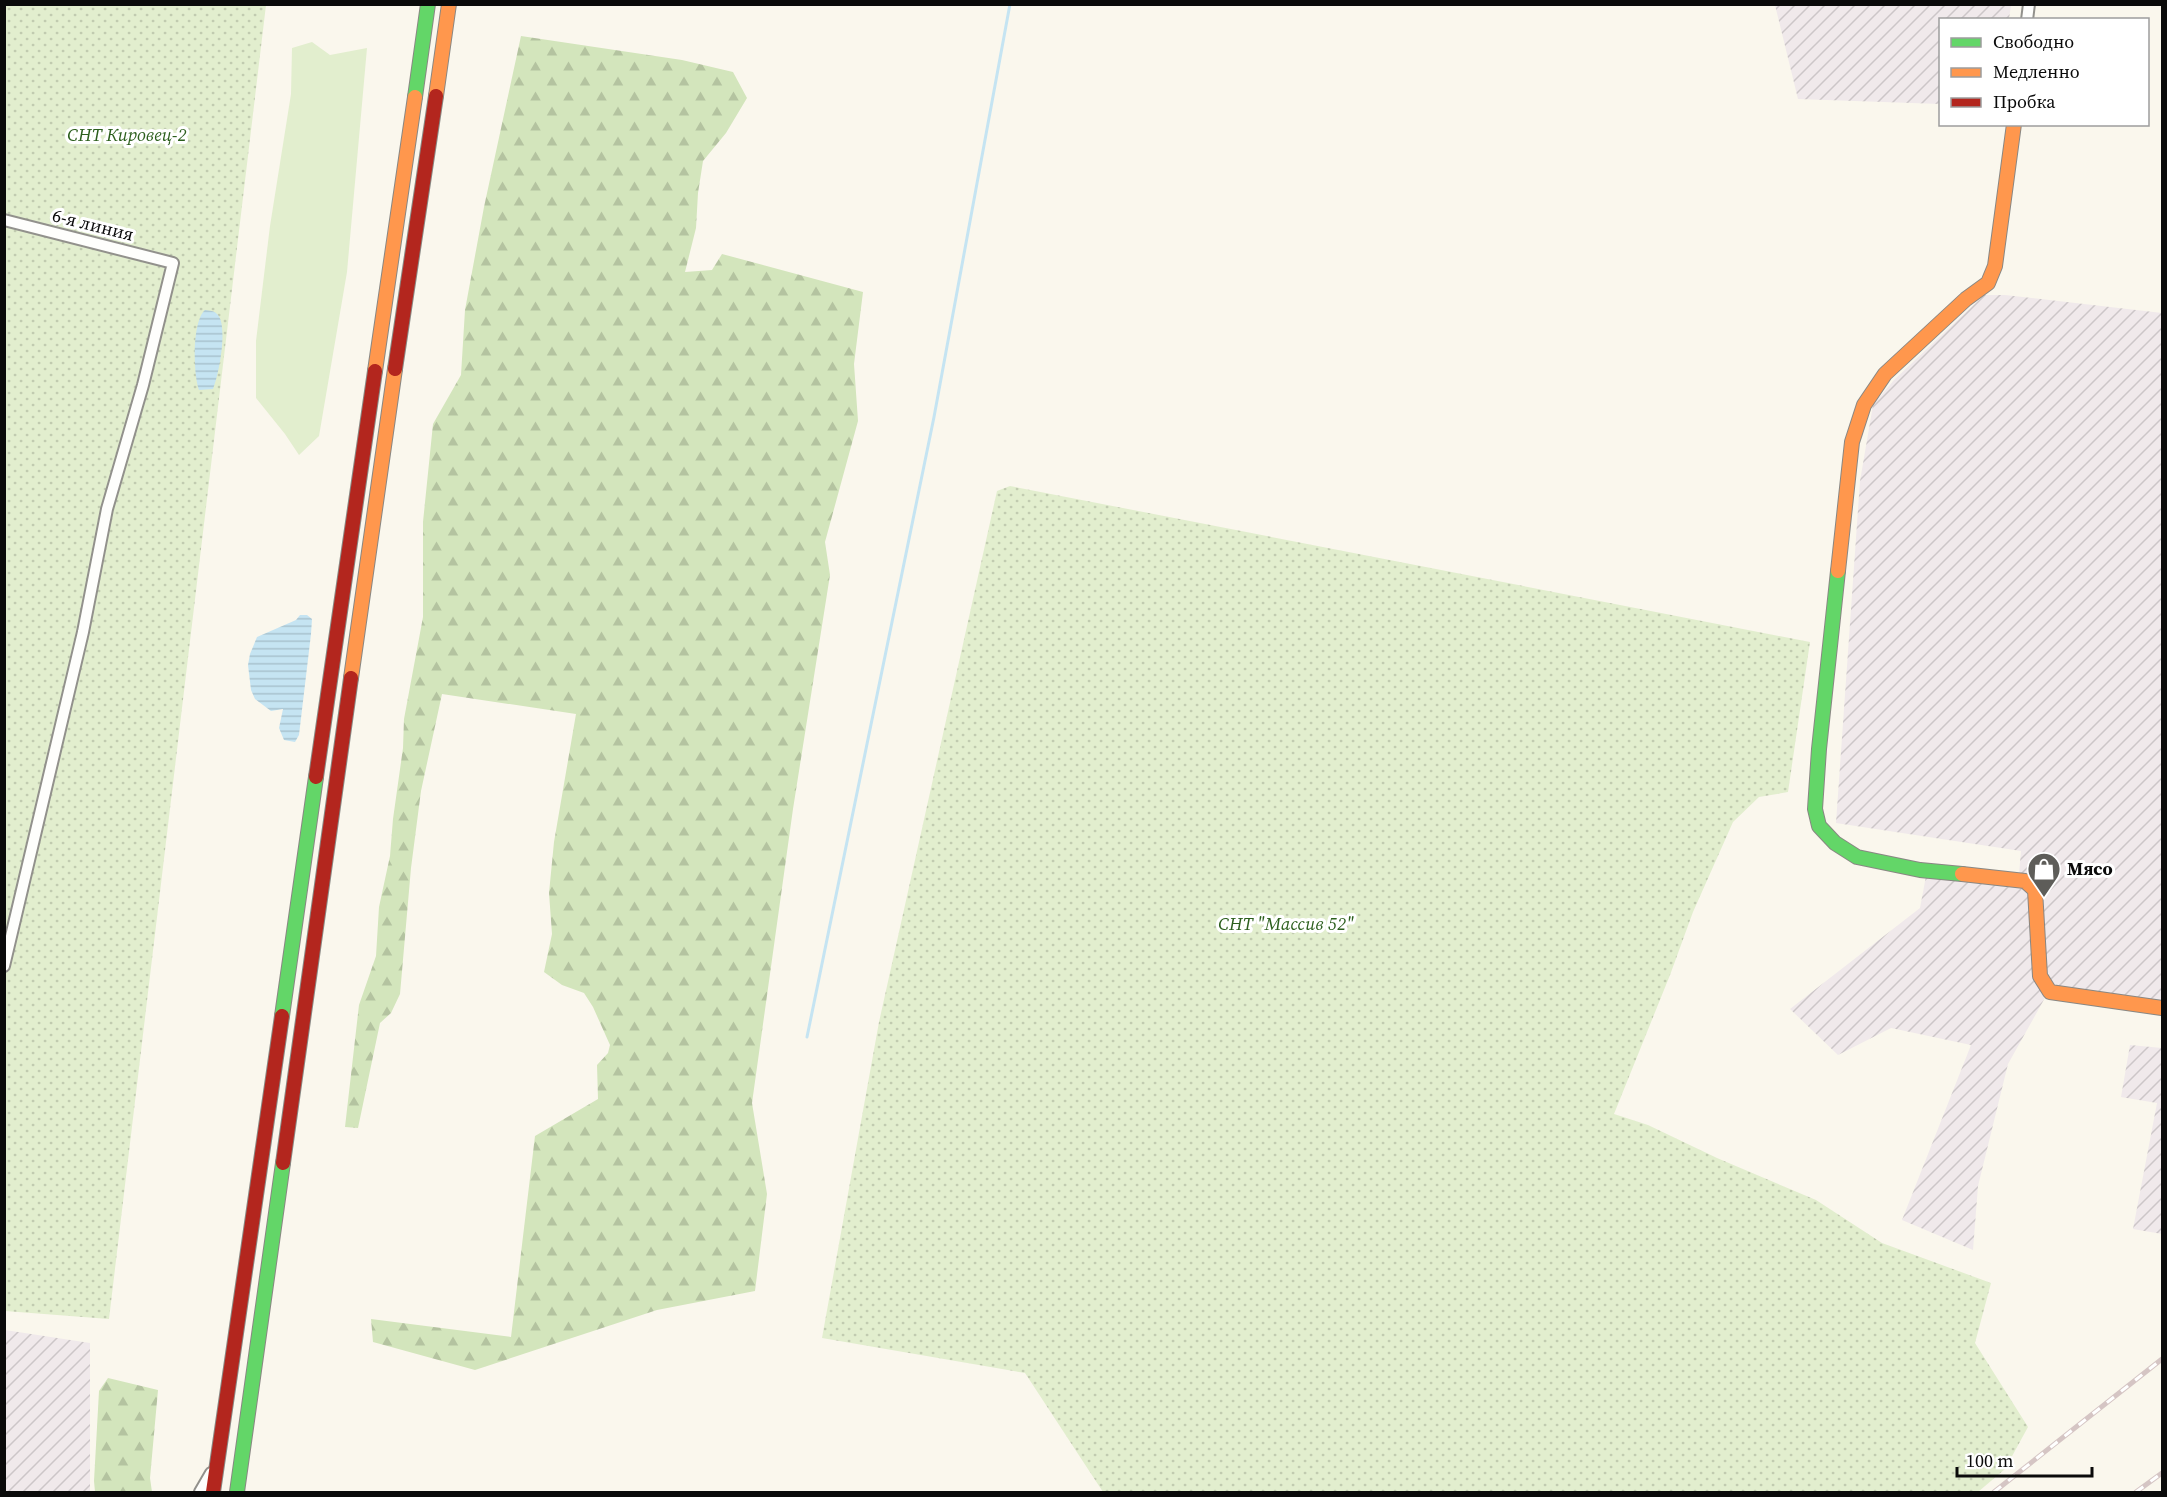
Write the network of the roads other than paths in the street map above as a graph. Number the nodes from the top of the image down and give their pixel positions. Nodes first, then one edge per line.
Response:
1 (417, 4) edge
2 (428, 4) edge
3 (449, 4) edge
4 (455, 4) edge
5 (445, 35) junction
6 (421, 50) junction
7 (2014, 126) edge
8 (4, 219) edge
9 (4, 966) edge
10 (2163, 1008) edge
11 (217, 1463) junction
12 (200, 1492) edge
13 (213, 1492) edge
14 (237, 1492) edge

1 - 6 street
2 - 6 main road
3 - 5 main road
4 - 5 street
5 - 14 main road
6 - 11 main road
7 - 10 main road
8 - 9 street, 6-я линия
11 - 12 street
11 - 13 main road

